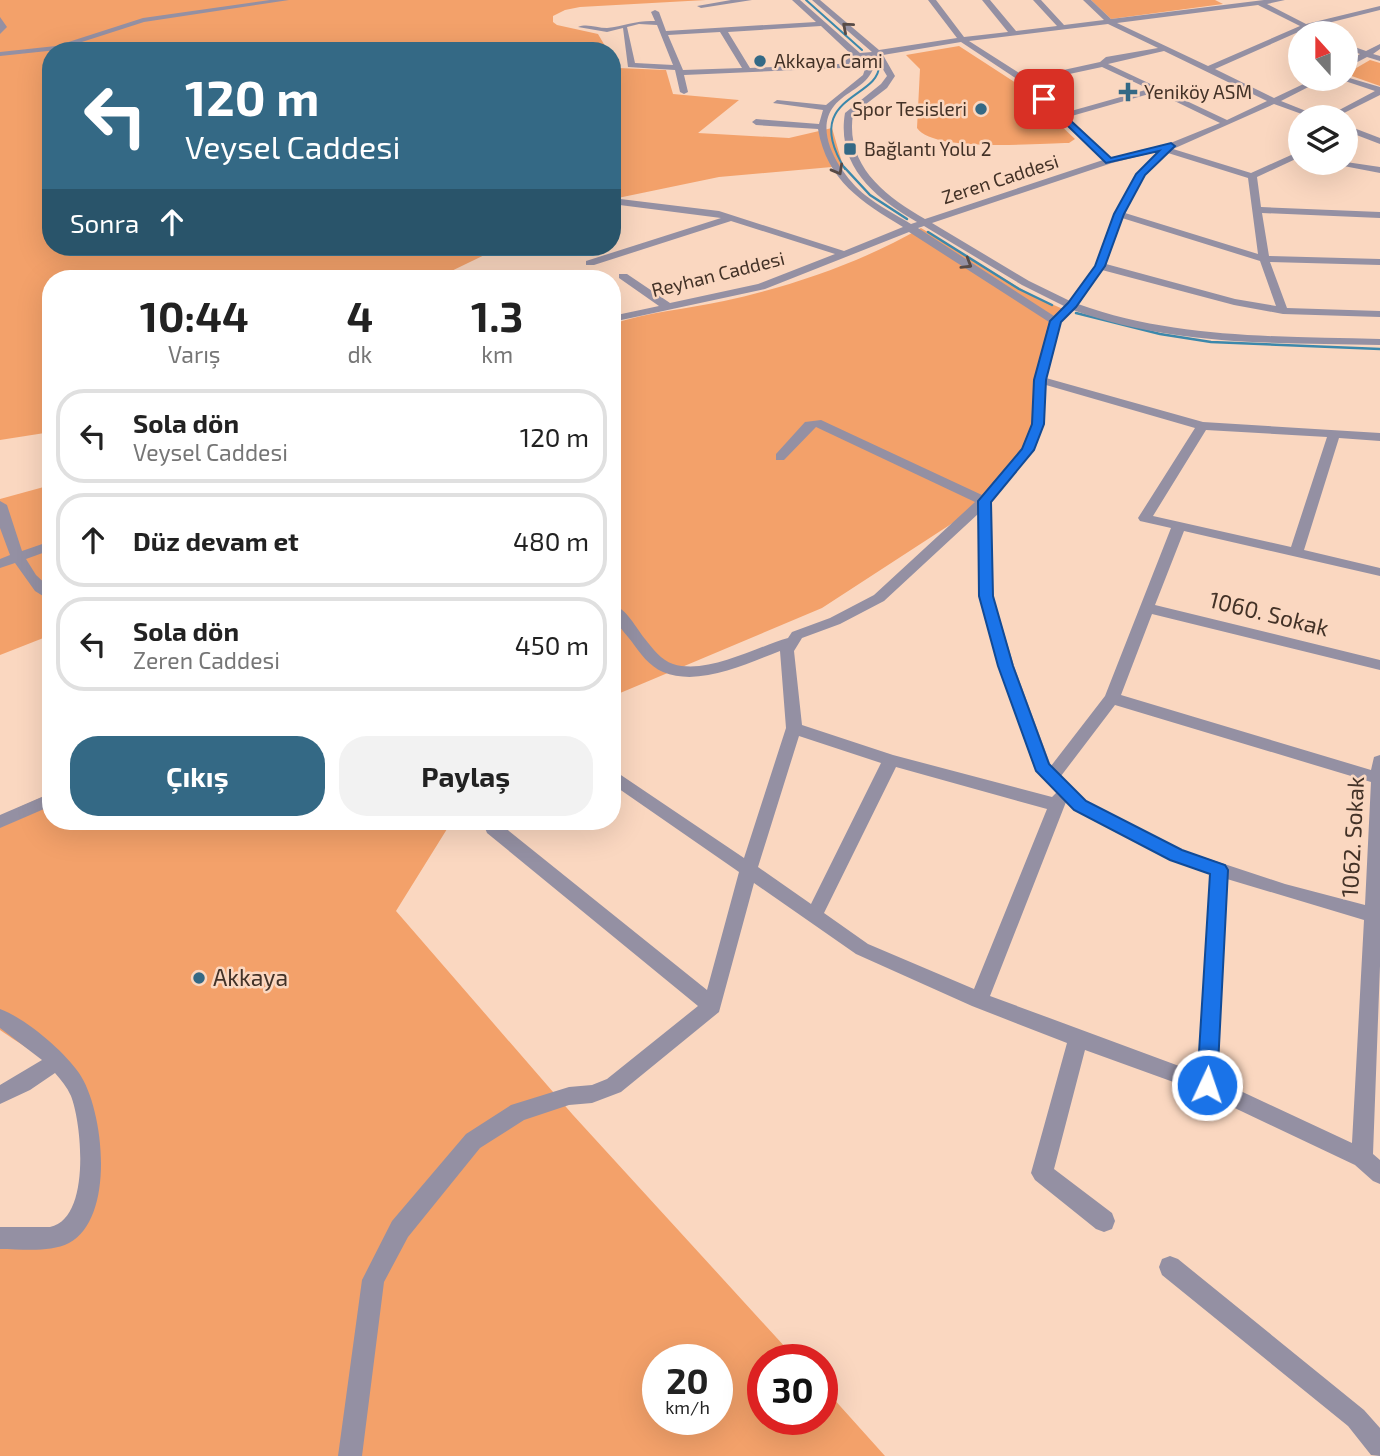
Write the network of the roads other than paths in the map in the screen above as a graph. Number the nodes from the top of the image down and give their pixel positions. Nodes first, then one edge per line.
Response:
1 (285, 0) edge
2 (748, 0) edge
3 (796, 0) edge
4 (816, 0) edge
5 (932, 0) edge
6 (986, 0) edge
7 (1037, 0) edge
8 (1087, 0) edge
9 (1281, 0) edge
10 (1374, 0) edge
11 (1261, 1) edge
12 (1380, 2) edge
13 (701, 6) dead end
14 (1380, 8) edge
15 (654, 12) dead end
16 (731, 16) dead end
17 (0, 19) edge
18 (1297, 21) edge
19 (1327, 21) edge
20 (1110, 22) junction
21 (659, 23) junction
22 (822, 24) junction
23 (582, 27) dead end
24 (626, 29) dead end
25 (737, 29) junction
26 (1064, 29) junction
27 (723, 30) junction
28 (0, 32) edge
29 (663, 33) junction
30 (1014, 34) junction
31 (1288, 34) edge
32 (962, 40) junction
33 (75, 42) edge
34 (1380, 46) edge
35 (1164, 49) junction
36 (42, 50) edge
37 (1358, 52) edge
38 (878, 53) junction
39 (0, 54) edge
40 (1365, 55) junction
41 (858, 56) junction
42 (1358, 59) edge
43 (1380, 59) edge
44 (1103, 64) junction
45 (679, 70) junction
46 (747, 70) junction
47 (1208, 70) junction
48 (1026, 82) junction
49 (1358, 84) edge
50 (1155, 90) junction
51 (1294, 91) edge
52 (1380, 91) edge
53 (684, 92) dead end
54 (1368, 100) junction
55 (1273, 101) junction
56 (1380, 102) edge
57 (777, 103) dead end
58 (1357, 105) edge
59 (1288, 106) edge
60 (828, 108) junction
61 (1062, 116) junction
62 (756, 122) dead end
63 (1227, 123) junction
64 (823, 127) junction
65 (1360, 133) edge
66 (1380, 141) edge
67 (1169, 148) junction
68 (1288, 160) edge
69 (1110, 161) junction
70 (1358, 167) edge
71 (1380, 170) edge
72 (1252, 176) junction
73 (621, 202) edge
74 (1257, 210) junction
75 (1119, 214) junction
76 (1380, 215) edge
77 (731, 218) junction
78 (925, 222) junction
79 (908, 228) junction
80 (621, 253) edge
81 (844, 254) junction
82 (612, 256) edge
83 (1264, 259) junction
84 (1380, 262) edge
85 (590, 263) dead end
86 (1100, 266) junction
87 (623, 276) dead end
88 (1072, 305) junction
89 (668, 307) junction
90 (1283, 311) junction
91 (1380, 314) edge
92 (621, 317) edge
93 (1055, 321) junction
94 (1380, 342) edge
95 (1040, 380) junction
96 (1202, 426) junction
97 (1334, 436) junction
98 (1380, 436) edge
99 (780, 457) dead end
100 (984, 501) junction
101 (0, 505) edge
102 (1179, 526) junction
103 (42, 548) edge
104 (1296, 554) junction
105 (5, 562) edge
106 (1380, 572) edge
107 (42, 590) edge
108 (1147, 608) junction
109 (621, 620) edge
110 (790, 642) junction
111 (1380, 665) edge
112 (1112, 698) junction
113 (794, 728) junction
114 (891, 760) junction
115 (1379, 770) edge
116 (621, 781) edge
117 (1057, 790) junction
118 (42, 803) edge
119 (0, 822) edge
120 (495, 830) edge
121 (1219, 870) junction
122 (748, 871) junction
123 (814, 915) junction
124 (1376, 916) edge
125 (979, 1000) junction
126 (712, 1006) junction
127 (0, 1017) edge
128 (1078, 1039) junction
129 (56, 1061) junction
130 (1207, 1085) junction
131 (0, 1095) edge
132 (1362, 1158) junction
133 (1380, 1174) edge
134 (1104, 1221) dead end
135 (0, 1238) edge
136 (1170, 1267) dead end
137 (1380, 1446) edge
138 (350, 1456) edge

1 - 33 street
2 - 13 street
3 - 22 street
38 -> 4 street
5 - 32 street
6 - 30 street
7 - 26 street
8 - 20 street
9 - 11 street
10 - 12 street
11 - 18 street
11 - 20 street
14 - 19 street
15 - 21 street
16 - 25 street
17 - 28 street
20 - 26 street
20 - 35 street
21 - 23 street
21 - 29 street
22 - 25 street
22 - 41 street
24 - 45 street
25 - 27 street
26 - 30 street
27 - 29 street
27 - 46 street
29 - 45 street
30 - 32 street
31 - 47 street
32 - 38 street
32 - 48 street
34 - 40 street
35 - 44 street
35 - 47 street
36 - 39 street
37 - 40 street
38 - 41 street
38 - 78 street
40 - 42 street
40 - 43 street
41 - 46 street
41 - 60 street
44 - 48 street
44 - 50 street
45 - 46 street
45 - 53 street
47 - 55 street
48 - 61 street
49 - 52 street
50 - 61 street
50 - 63 street
51 - 55 street, Zeren Caddesi
52 - 54 street
54 - 56 street
54 - 58 street
55 - 59 street
55 - 63 street, Zeren Caddesi
57 - 60 street
60 - 64 street
61 - 69 street
62 - 64 street
63 - 67 street, Zeren Caddesi
64 -> 79 street
65 - 66 street
67 - 69 street, Zeren Caddesi
67 - 72 street
67 - 75 street
68 - 72 street
69 - 78 street, Zeren Caddesi
70 - 71 street
72 - 74 street
73 - 77 street
74 - 76 street
74 - 83 street
75 - 83 street
75 - 86 street
77 - 80 street
77 - 81 street
78 - 79 street, Zeren Caddesi
78 - 88 street
79 - 81 street, Reyhan Caddesi
79 -> 93 street
81 - 89 street, Reyhan Caddesi
82 - 85 street
83 - 84 street
83 - 90 street
86 - 88 street
86 - 90 street
87 - 89 street
88 - 93 street
88 - 94 street
89 - 92 street, Reyhan Caddesi
90 - 91 street
93 - 95 street
95 - 96 street
95 - 100 street
96 - 97 street
96 - 102 street
97 - 98 street
97 - 104 street
99 - 100 street
100 - 110 street
100 - 117 street
101 - 105 street
102 - 104 street
102 - 108 street
103 - 105 street
104 - 106 street
105 - 107 street
108 - 111 street, 1060. Sokak
108 - 112 street
109 - 110 street
110 - 113 street
112 - 115 street
112 - 117 street
113 - 114 street
113 - 122 street
114 - 117 street
114 - 123 street
115 - 124 street, 1062. Sokak
116 - 122 street
117 - 121 street
117 - 125 street
118 - 119 street
120 - 126 street
121 - 124 street
121 - 130 street
122 - 123 street
122 - 126 street
123 - 125 street
124 - 132 street, 1062. Sokak
125 - 128 street
126 - 138 street
127 - 129 street
128 - 130 street
128 - 134 street
129 - 131 street
129 - 135 street
130 - 132 street
132 - 133 street
136 - 137 street

